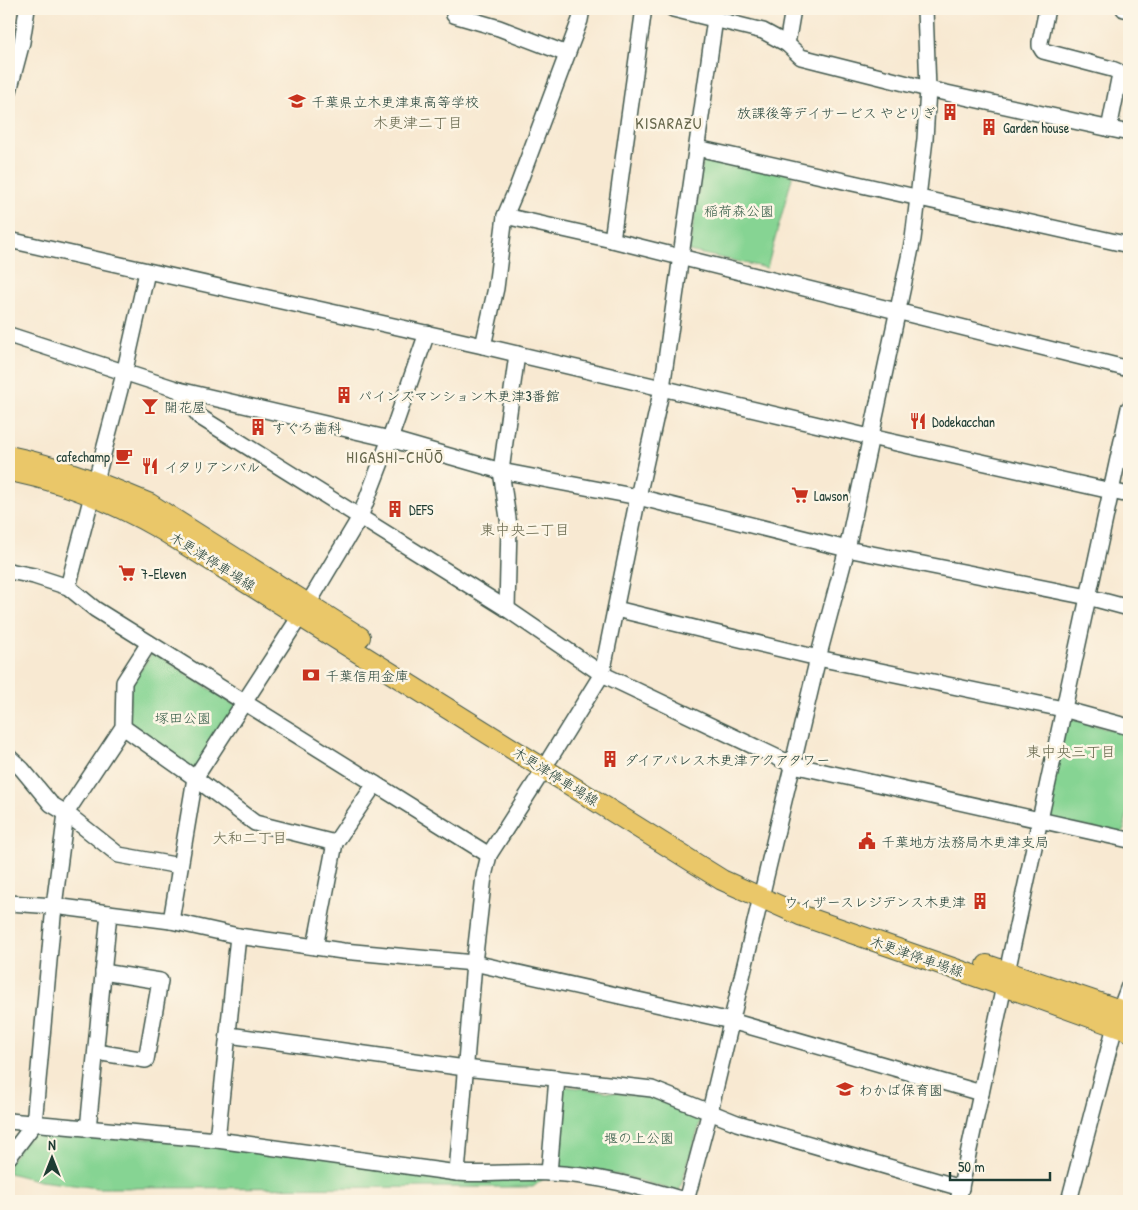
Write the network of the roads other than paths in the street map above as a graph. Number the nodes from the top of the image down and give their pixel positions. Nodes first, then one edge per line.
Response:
1 (27, 9) edge
2 (582, 9) edge
3 (642, 9) edge
4 (673, 9) edge
5 (793, 9) edge
6 (925, 9) edge
7 (1047, 9) edge
8 (1124, 9) edge
9 (1129, 10) edge
10 (454, 15) dead end
11 (716, 19) junction
12 (787, 44) junction
13 (567, 54) junction
14 (928, 89) junction
15 (9, 91) edge
16 (1109, 130) junction
17 (1129, 133) edge
18 (697, 148) junction
19 (918, 198) junction
20 (505, 216) junction
21 (9, 240) edge
22 (612, 240) junction
23 (1129, 245) edge
24 (682, 258) junction
25 (147, 272) junction
26 (898, 311) junction
27 (427, 334) junction
28 (9, 335) edge
29 (483, 346) junction
30 (517, 354) junction
31 (1129, 369) edge
32 (124, 374) junction
33 (662, 388) junction
34 (179, 390) junction
35 (1129, 408) edge
36 (870, 437) junction
37 (390, 439) junction
38 (9, 456) edge
39 (9, 471) edge
40 (501, 471) junction
41 (94, 489) junction
42 (1110, 490) junction
43 (1129, 495) edge
44 (638, 497) junction
45 (360, 517) junction
46 (846, 549) junction
47 (9, 571) edge
48 (68, 588) junction
49 (1088, 597) junction
50 (1129, 608) edge
51 (507, 609) junction
52 (616, 609) junction
53 (304, 610) junction
54 (149, 643) junction
55 (818, 658) junction
56 (602, 674) junction
57 (244, 703) junction
58 (1063, 709) junction
59 (123, 727) junction
60 (1129, 727) edge
61 (9, 757) edge
62 (547, 763) junction
63 (793, 765) junction
64 (195, 778) junction
65 (376, 784) junction
66 (66, 813) junction
67 (1040, 821) junction
68 (1129, 840) edge
69 (335, 843) junction
70 (489, 855) junction
71 (180, 866) junction
72 (763, 892) junction
73 (9, 902) edge
74 (54, 906) junction
75 (109, 913) junction
76 (171, 921) junction
77 (238, 936) junction
78 (315, 947) junction
79 (474, 963) junction
80 (103, 972) junction
81 (1006, 979) junction
82 (1129, 986) edge
83 (1123, 1020) edge
84 (731, 1021) junction
85 (229, 1035) junction
86 (96, 1052) junction
87 (466, 1068) junction
88 (557, 1078) junction
89 (981, 1093) junction
90 (710, 1111) junction
91 (9, 1121) edge
92 (34, 1124) junction
93 (88, 1130) junction
94 (218, 1140) junction
95 (9, 1157) edge
96 (457, 1173) junction
97 (549, 1173) junction
98 (960, 1195) edge
99 (686, 1201) edge
100 (1069, 1201) edge

1 - 15 street
2 - 13 street
3 - 22 street
4 - 11 street
5 - 12 street
6 - 14 street
7 - 16 street
8 - 9 street
10 - 13 street
11 - 12 street
11 - 18 street
12 - 14 street
13 - 20 street
14 - 16 street
14 - 19 street
16 - 17 street
18 - 19 street
18 - 24 street
19 - 23 street
19 - 26 street
20 - 22 street
20 - 29 street
21 - 25 street
22 - 24 street
24 - 26 street
24 - 33 street
25 - 27 street
25 - 32 street
26 - 31 street
26 - 36 street
27 - 29 street
27 - 37 street
28 - 32 street
29 - 30 street
30 - 33 street
30 - 40 street
32 - 34 street
32 - 41 street
33 - 36 street
33 - 44 street
34 - 37 street
34 - 45 street
35 - 42 street
36 - 42 street
36 - 46 street
37 - 40 street
37 - 45 street
38 - 41 main road, 木更津停車場線
39 - 41 main road, 木更津停車場線
40 - 44 street
40 - 51 street
41 - 48 street
41 - 53 main road, 木更津停車場線
42 - 43 street
42 - 49 street
44 - 46 street
44 - 52 street
45 - 51 street
45 - 53 street
46 - 49 street
46 - 55 street
47 - 48 street
48 - 54 street
49 - 50 street
49 - 58 street
51 - 56 street
52 - 55 street
52 - 56 street
53 - 57 street
53 - 62 main road, 木更津停車場線
54 - 57 street
54 - 59 street
55 - 58 street
55 - 63 street
56 - 62 street
56 - 63 street
57 - 64 street
57 - 65 street
58 - 60 street
58 - 67 street
59 - 64 street
59 - 66 street
61 - 66 street
62 - 70 street
62 - 72 main road, 木更津停車場線
63 - 67 street
63 - 72 street
64 - 69 street
64 - 71 street
65 - 69 street
65 - 70 street
66 - 71 street
66 - 74 street
67 - 68 street
67 - 81 street
69 - 78 street
70 - 79 street
71 - 76 street
72 - 81 main road, 木更津停車場線
72 - 84 street
73 - 74 street
74 - 75 street
74 - 92 street
75 - 76 street
75 - 80 street
76 - 77 street
77 - 78 street
77 - 85 street
78 - 79 street
79 - 84 street
79 - 87 street
80 - 86 street
80 - 86 street
81 - 83 main road, 木更津停車場線
81 - 89 street
82 - 83 street
83 - 100 street
84 - 89 street
84 - 90 street
85 - 87 street
85 - 94 street
86 - 93 street
87 - 88 street
87 - 96 street
88 - 90 street
88 - 97 street
89 - 98 street
90 - 98 street
90 - 99 street
91 - 92 street
92 - 93 street
92 - 95 street
93 - 94 street
94 - 96 street
96 - 97 street
97 - 99 street

